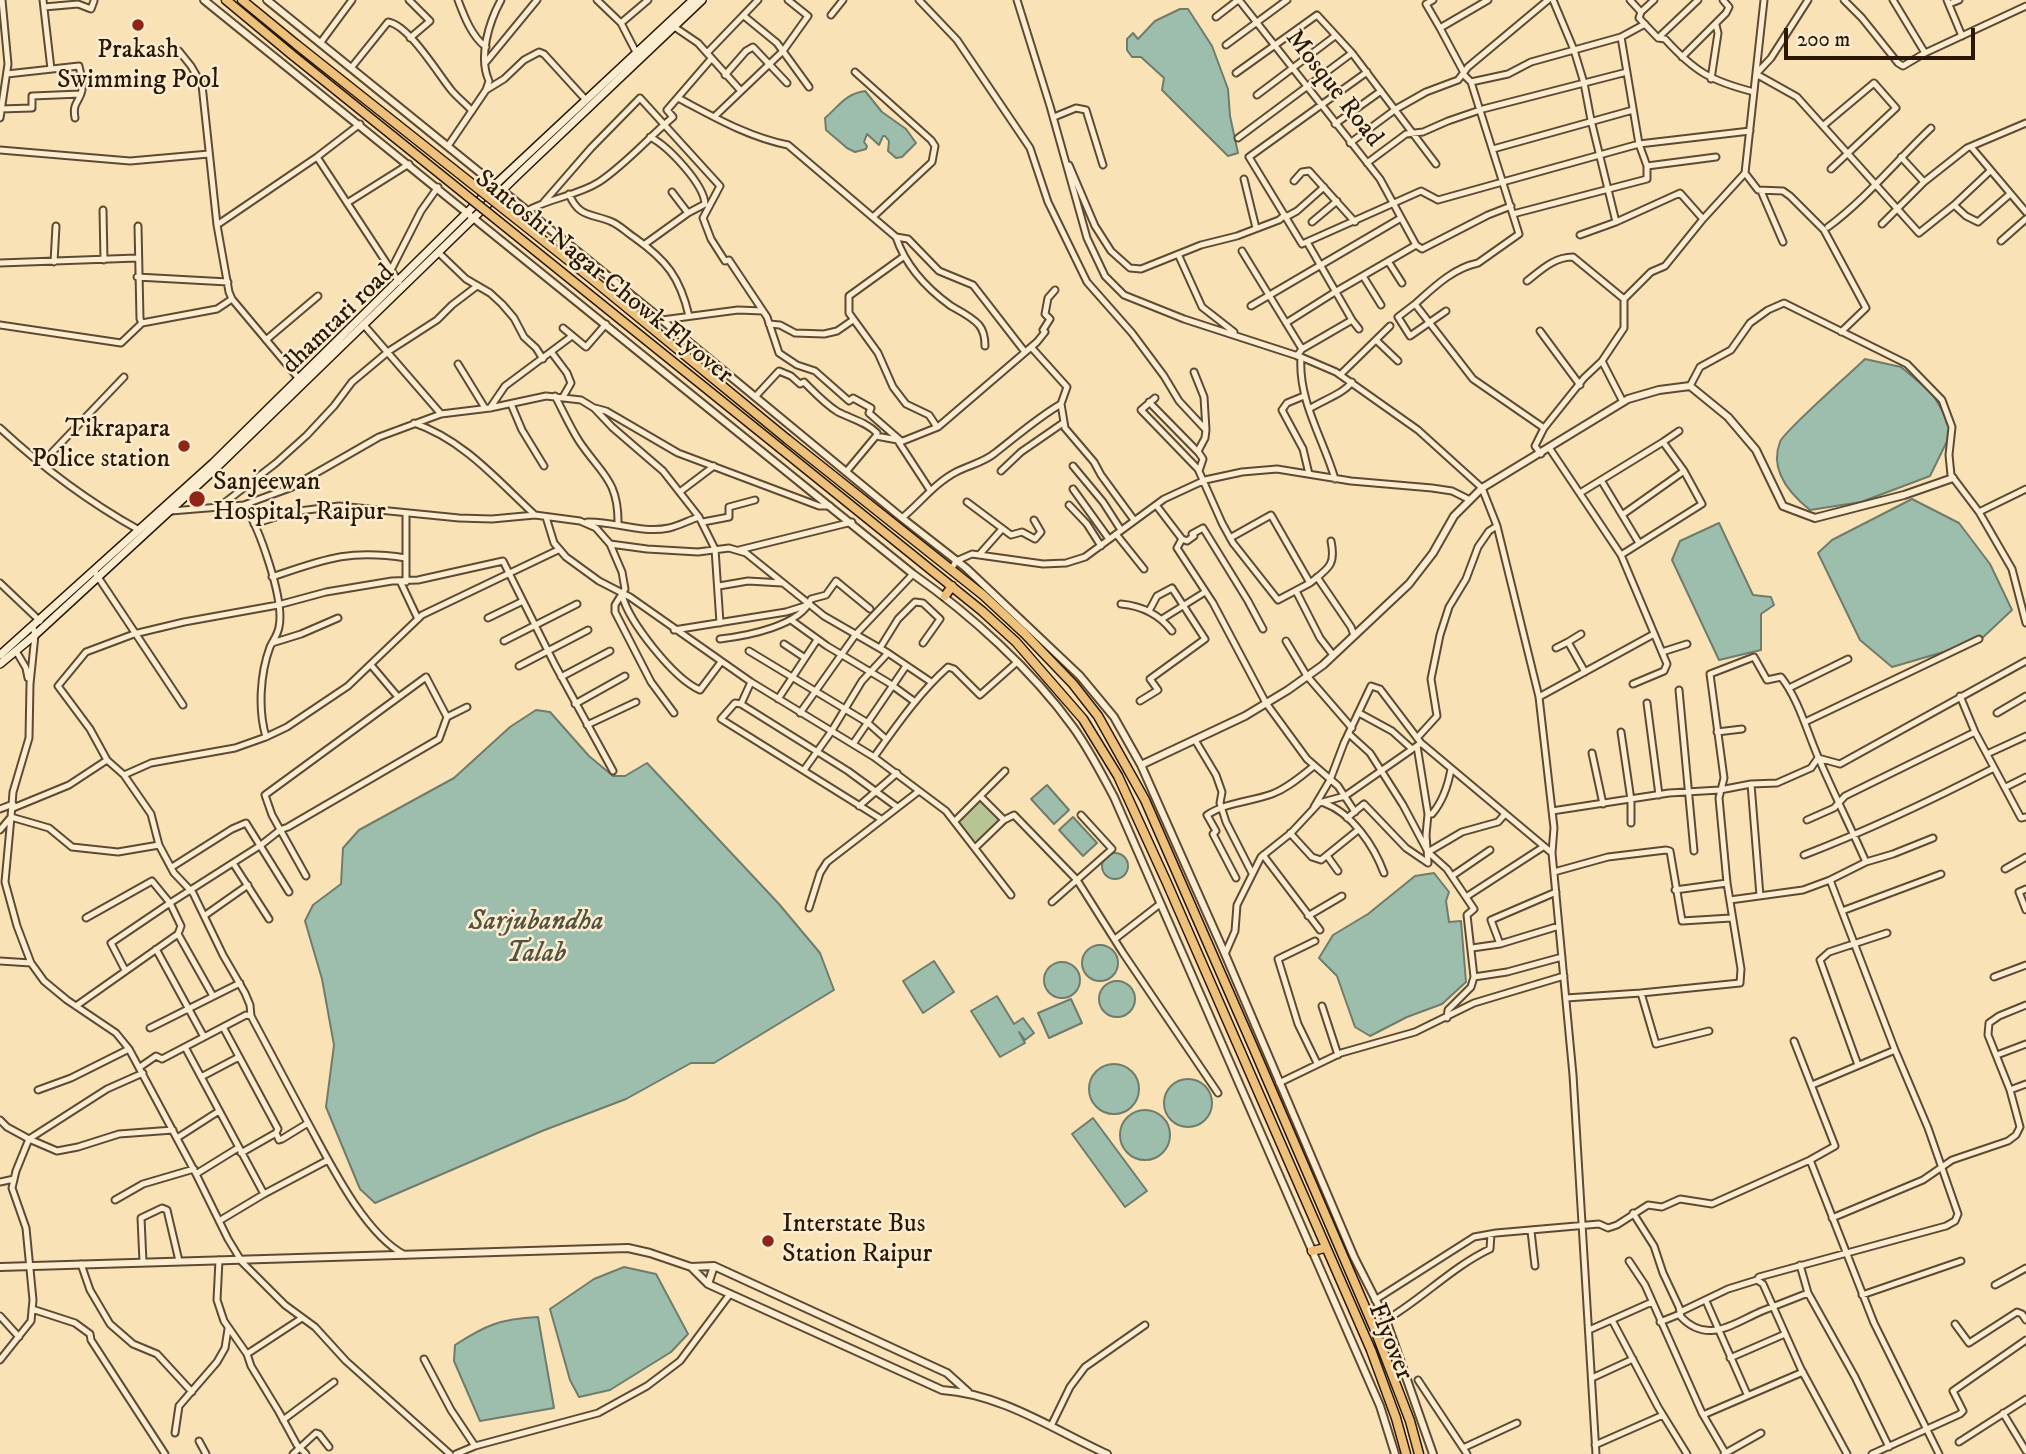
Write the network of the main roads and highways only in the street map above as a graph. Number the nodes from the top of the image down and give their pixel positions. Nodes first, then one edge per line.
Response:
1 (217, 0) edge
2 (242, 0) edge
3 (702, 0) edge
4 (227, 1) edge
5 (689, 4) edge
6 (671, 26) junction
7 (498, 188) junction
8 (472, 215) junction
9 (362, 323) junction
10 (168, 508) junction
11 (951, 570) joint
12 (96, 573) junction
13 (952, 586) junction
14 (944, 596) road end
15 (34, 631) junction
16 (0, 656) edge
17 (0, 664) edge
18 (1325, 1248) junction
19 (1312, 1251) road end
20 (1406, 1454) edge
21 (1419, 1454) edge

1 - 4 highway
2 - 11 highway, Santoshi Nagar Chowk Flyover, bridge
3 - 5 main road
4 - 13 highway, Santoshi Nagar Chowk Flyover, bridge
5 - 6 main road
6 - 7 main road
6 - 7 main road
7 - 8 main road
8 - 9 main road, dhamtari road
8 - 9 main road, dhamtari road
9 - 10 main road, dhamtari road
10 - 12 main road, dhamtari road
10 - 12 main road
11 - 21 highway, Flyover
12 - 15 main road, dhamtari road
12 - 15 main road
13 - 14 highway
13 - 18 highway, Flyover
15 - 16 main road
15 - 17 main road, dhamtari road
18 - 19 highway
18 - 20 highway, Flyover

